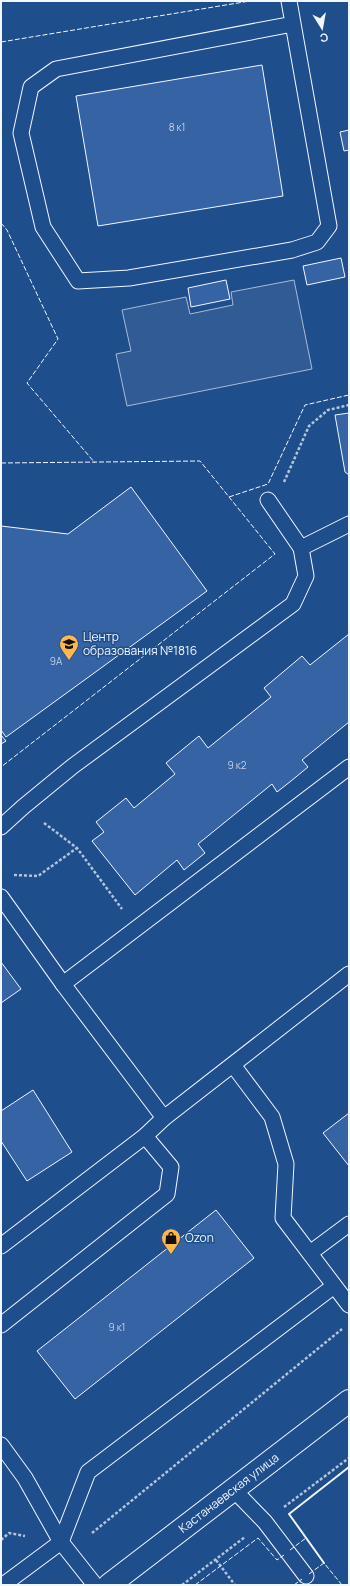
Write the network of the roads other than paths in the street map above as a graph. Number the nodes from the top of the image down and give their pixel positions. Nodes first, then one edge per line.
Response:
1 (289, 1) edge
2 (293, 24) junction
3 (268, 500) road end
4 (349, 524) edge
5 (301, 548) junction
6 (349, 767) edge
7 (1, 827) edge
8 (1, 897) edge
9 (349, 974) edge
10 (63, 984) junction
11 (233, 1065) junction
12 (164, 1118) junction
13 (145, 1136) junction
14 (349, 1224) edge
15 (1, 1246) edge
16 (310, 1253) junction
17 (334, 1286) junction
18 (349, 1304) edge
19 (1, 1325) edge
20 (349, 1400) edge
21 (1, 1445) edge
22 (233, 1489) junction
23 (65, 1547) junction
24 (306, 1576) dead end
25 (3, 1585) edge
26 (96, 1585) edge
27 (109, 1585) edge

1 - 2 lane
2 - 2 lane
3 - 5 lane
4 - 5 lane
5 - 7 lane
6 - 10 lane
8 - 10 lane
9 - 11 lane
10 - 12 lane
11 - 12 lane
11 - 16 lane
12 - 13 lane
13 - 15 lane
13 - 19 lane
14 - 16 lane
16 - 17 lane
17 - 18 lane
17 - 23 lane
20 - 22 street, Кастанаевская улица
21 - 23 lane
22 - 24 lane
22 - 27 street, Кастанаевская улица
23 - 25 lane
23 - 26 lane

